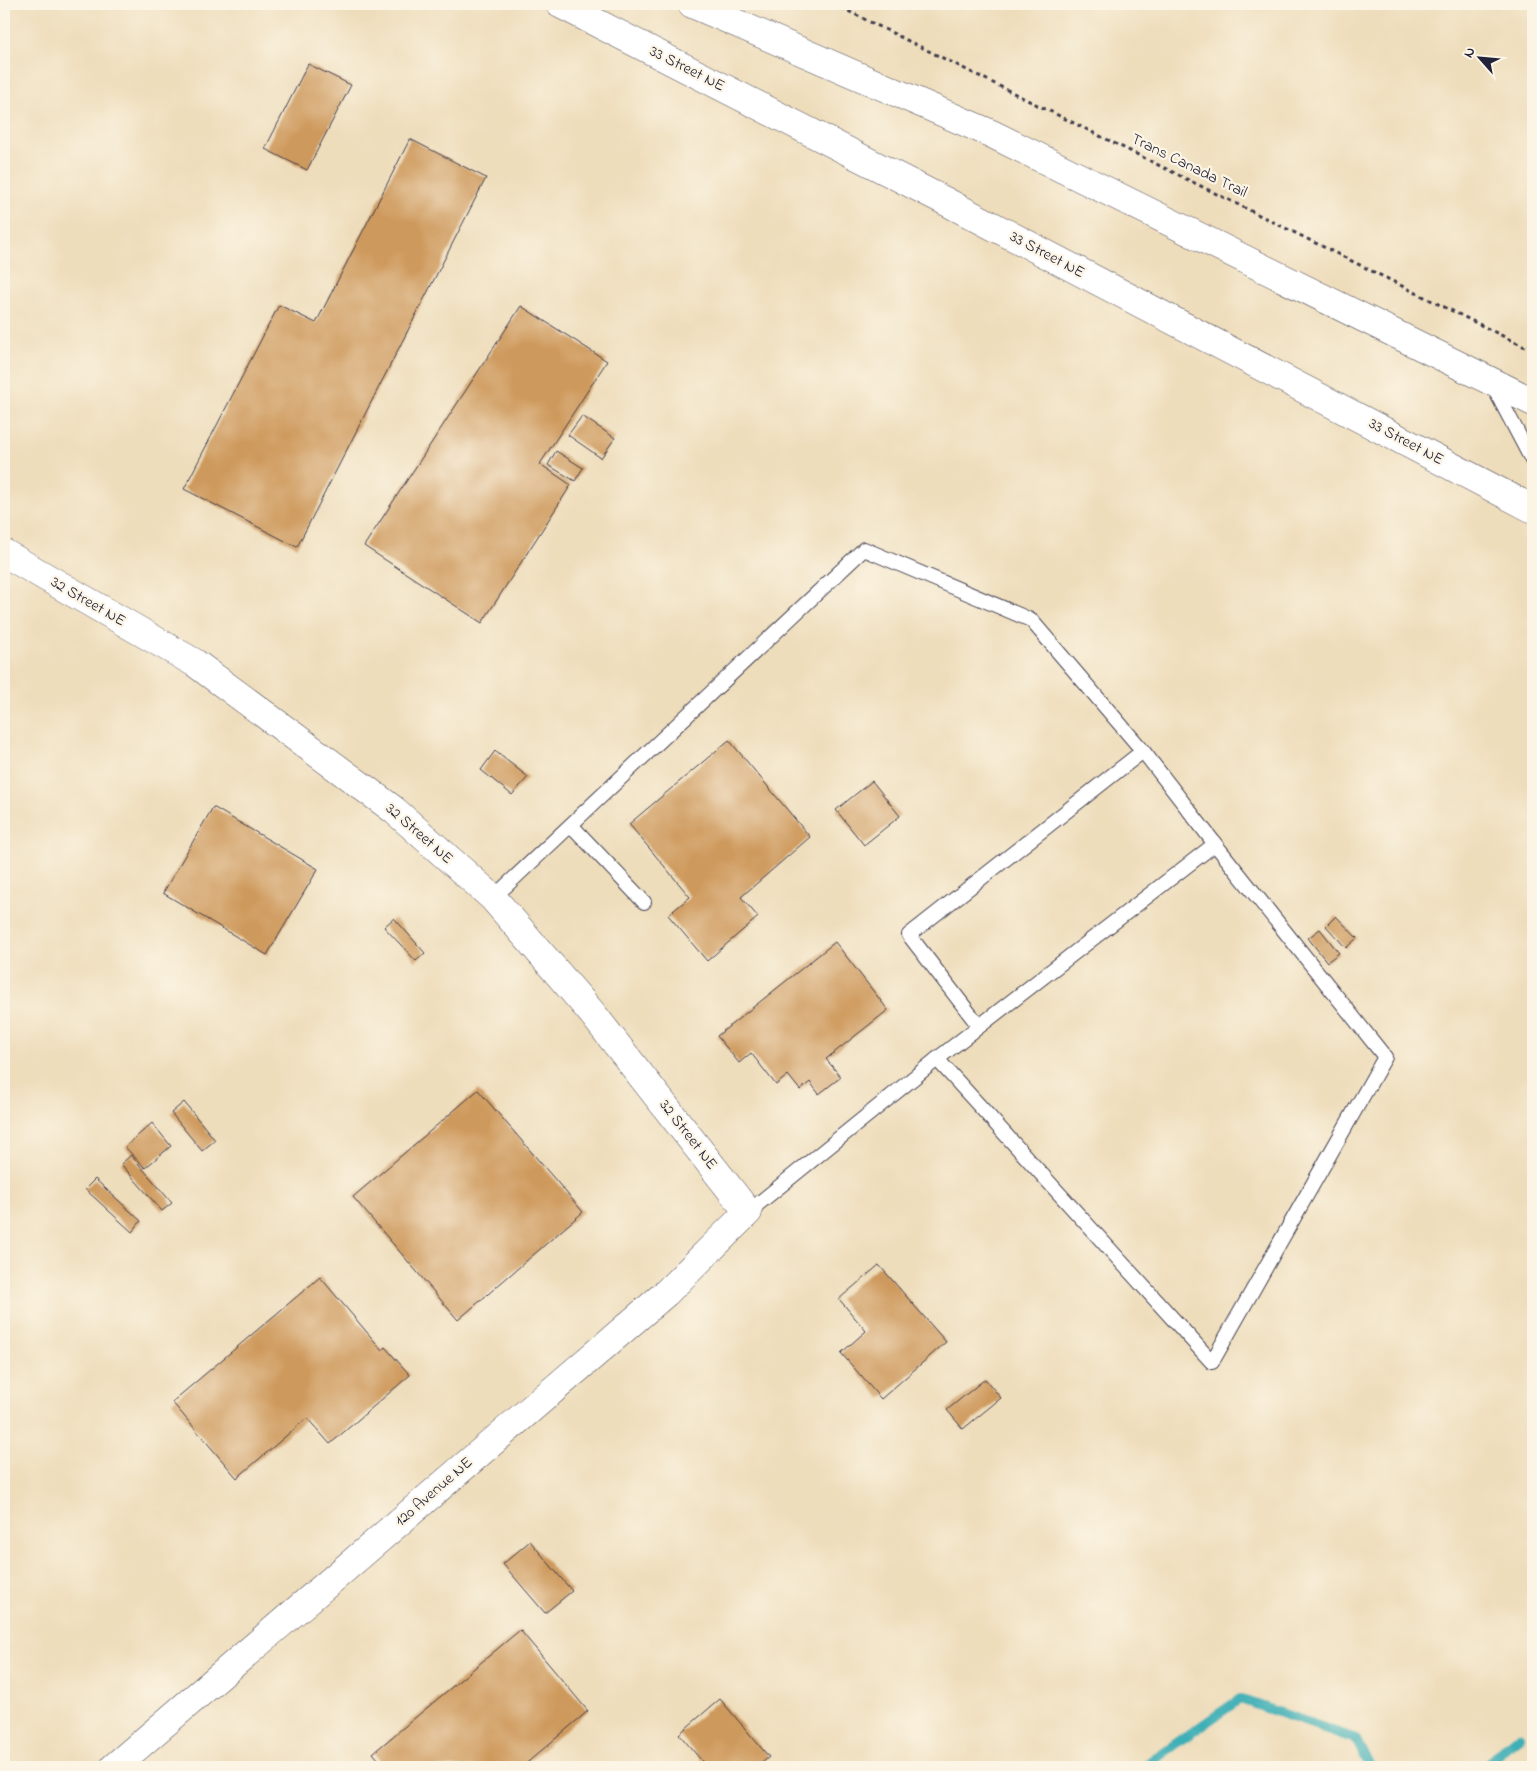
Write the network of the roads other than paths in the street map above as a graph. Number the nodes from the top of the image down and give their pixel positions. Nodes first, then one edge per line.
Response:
1 (560, 4) edge
2 (692, 4) edge
3 (1491, 380) junction
4 (1533, 402) edge
5 (1533, 462) edge
6 (1533, 509) edge
7 (4, 553) edge
8 (1143, 751) junction
9 (571, 824) junction
10 (1215, 844) junction
11 (493, 898) junction
12 (644, 902) dead end
13 (980, 1026) junction
14 (937, 1059) junction
15 (748, 1212) junction
16 (114, 1767) edge

1 - 6 street, 33 Street NE
2 - 3 street
3 - 4 street
3 - 5 lane
7 - 11 street, 32 Street NE
8 - 9 lane
8 - 10 lane
8 - 13 lane
9 - 11 lane
9 - 12 lane
10 - 13 lane
10 - 14 lane
11 - 15 street, 32 Street NE
13 - 14 lane
14 - 15 lane
15 - 16 street, 120 Avenue NE

